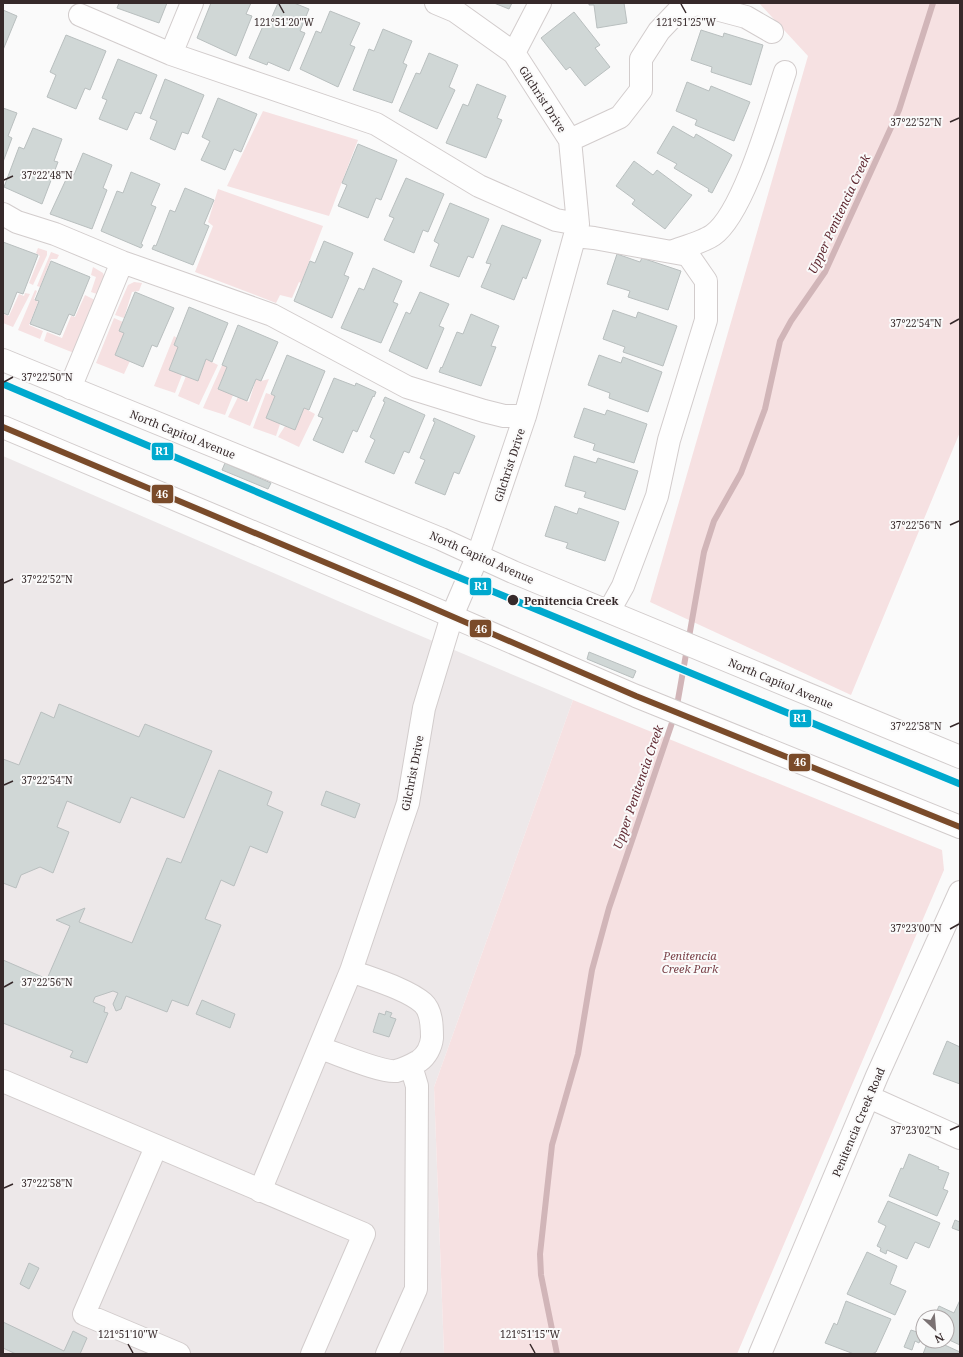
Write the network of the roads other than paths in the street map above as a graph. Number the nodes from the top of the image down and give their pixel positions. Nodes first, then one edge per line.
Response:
1 (192, 3) edge
2 (436, 3) edge
3 (540, 3) edge
4 (80, 14) dead end
5 (772, 32) dead end
6 (514, 53) junction
7 (171, 54) junction
8 (785, 72) dead end
9 (570, 140) junction
10 (3, 214) edge
11 (577, 230) junction
12 (673, 251) junction
13 (122, 262) junction
14 (3, 360) edge
15 (70, 388) junction
16 (525, 416) junction
17 (3, 427) edge
18 (478, 555) junction
19 (609, 611) junction
20 (452, 616) junction
21 (960, 757) edge
22 (960, 827) edge
23 (960, 892) edge
24 (351, 971) junction
25 (320, 1048) junction
26 (411, 1066) junction
27 (3, 1082) edge
28 (869, 1097) junction
29 (960, 1138) edge
30 (156, 1147) junction
31 (260, 1190) junction
32 (179, 1354) edge
33 (312, 1354) edge
34 (387, 1354) edge
35 (760, 1354) edge

1 - 7 main road
2 - 6 main road, Gilchrist Drive
3 - 6 main road
4 - 7 main road
5 - 9 main road
6 - 9 main road, Gilchrist Drive
7 - 11 main road
8 - 12 main road
9 - 11 main road, Gilchrist Drive
10 - 13 main road
11 - 12 main road
11 - 16 main road, Gilchrist Drive
12 - 19 main road
13 - 15 main road
13 - 16 main road
14 - 15 main road, North Capitol Avenue
15 - 18 main road, North Capitol Avenue
16 - 18 main road, Gilchrist Drive
17 - 20 main road
18 - 19 main road, North Capitol Avenue
18 - 20 main road, Gilchrist Drive
19 - 21 main road, North Capitol Avenue
20 - 22 main road
20 - 24 main road, Gilchrist Drive
23 - 28 main road, Penitencia Creek Road
24 - 25 main road, Gilchrist Drive
24 - 26 main road
25 - 26 main road
25 - 31 main road, Gilchrist Drive
26 - 34 main road
27 - 30 main road
28 - 29 main road
28 - 35 main road, Penitencia Creek Road
30 - 31 main road
30 - 32 main road
31 - 33 main road

